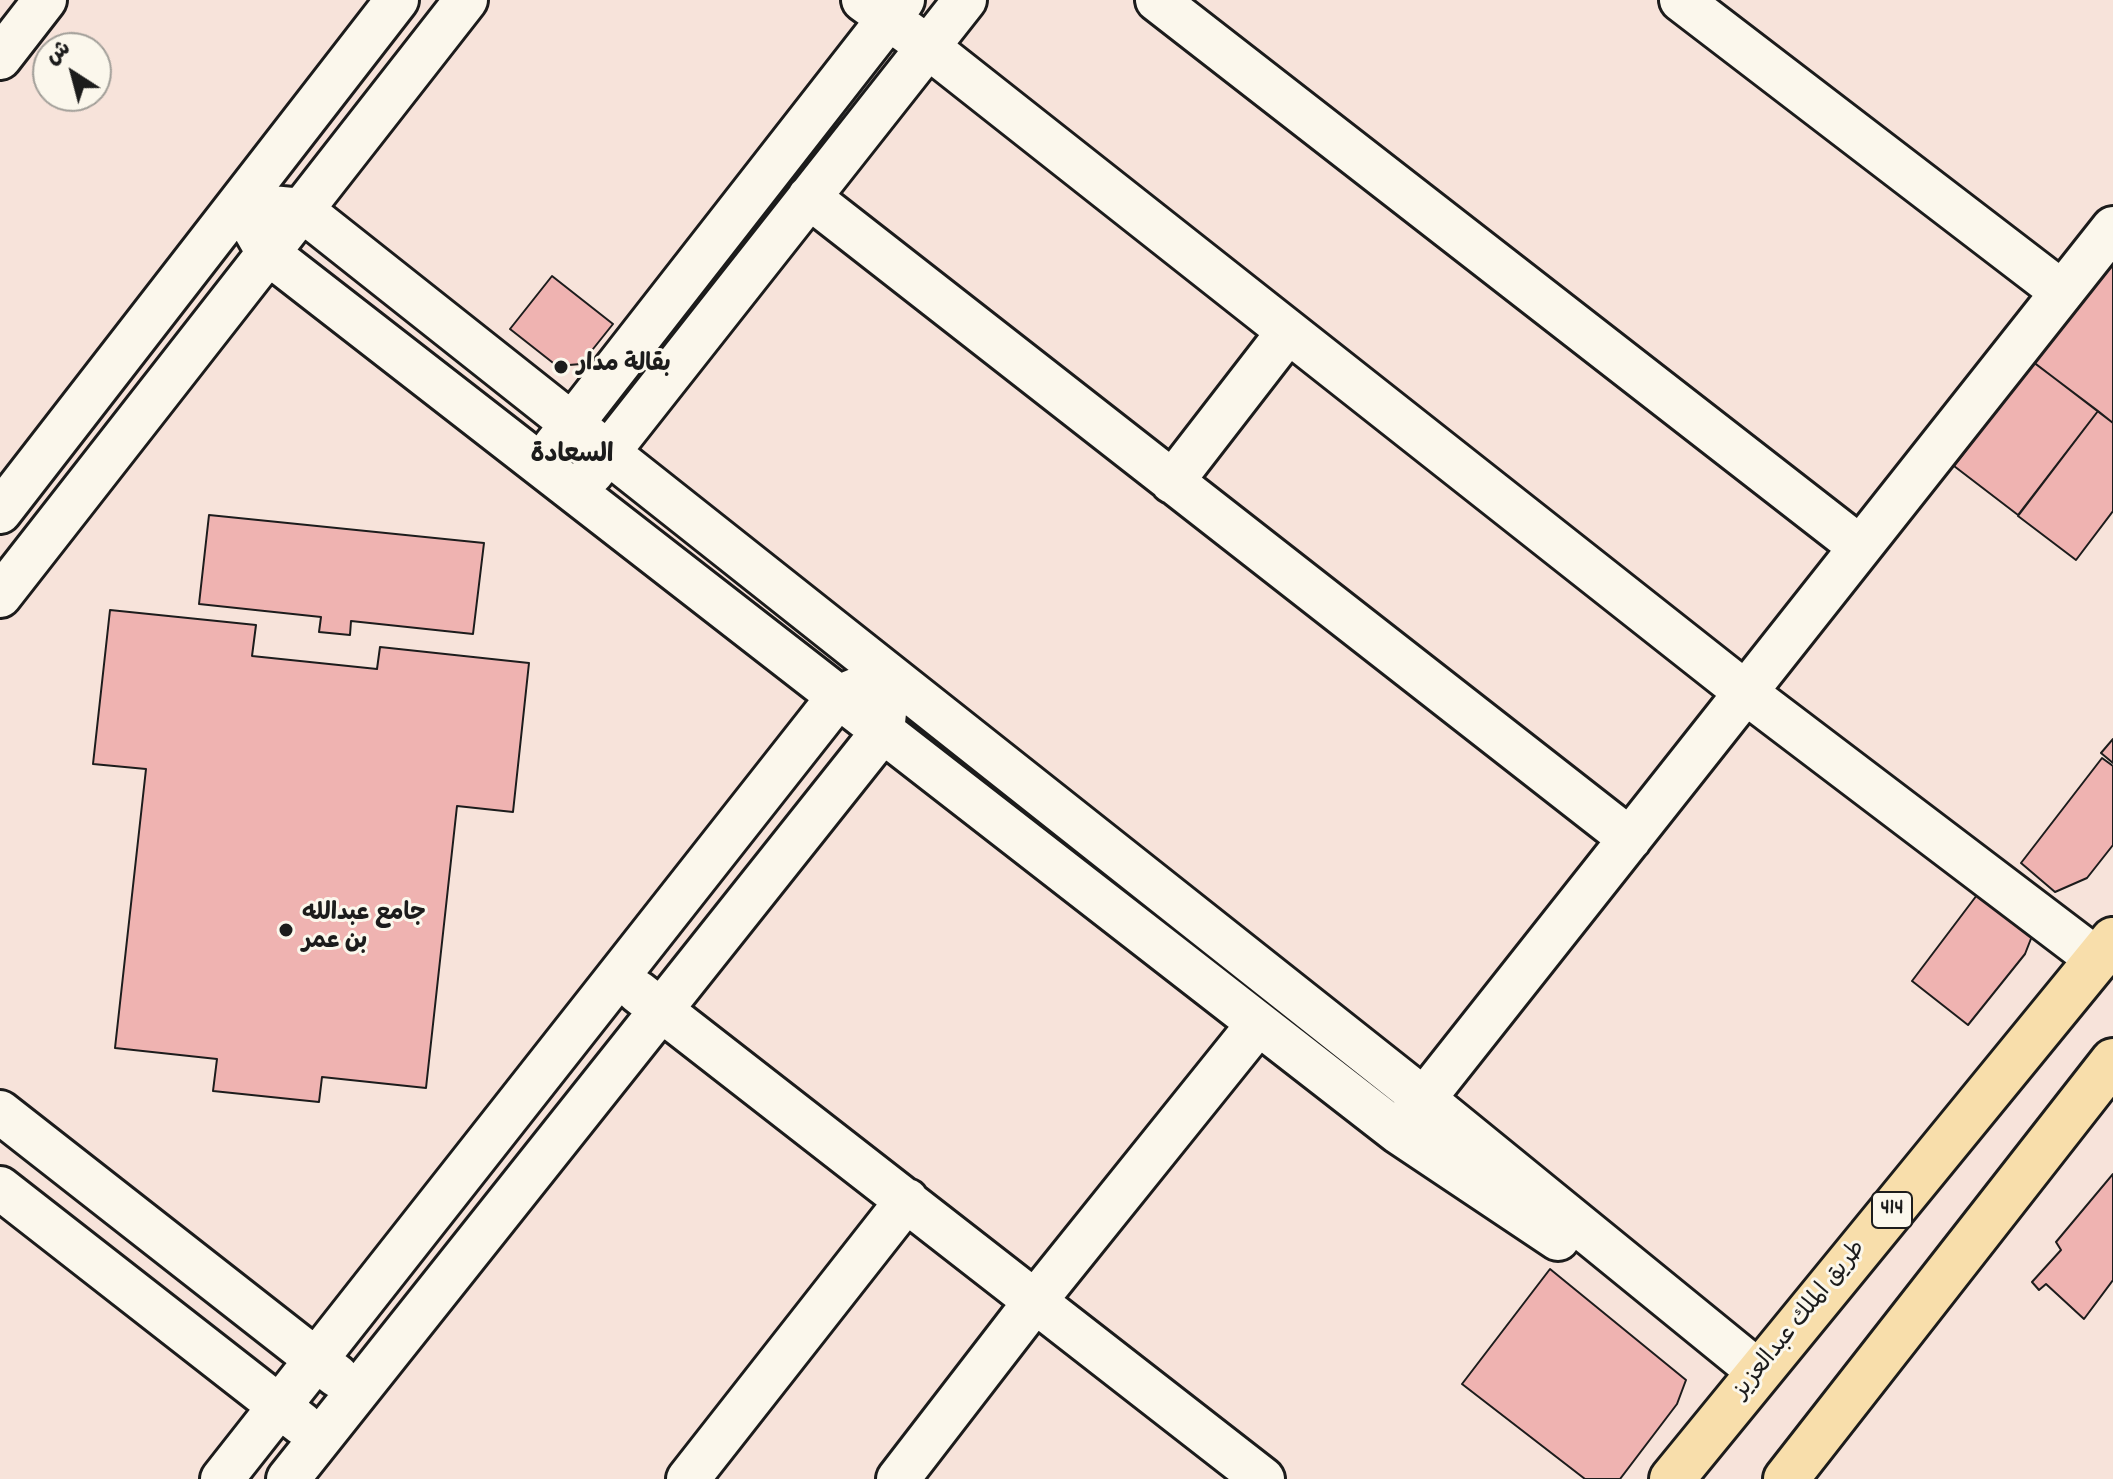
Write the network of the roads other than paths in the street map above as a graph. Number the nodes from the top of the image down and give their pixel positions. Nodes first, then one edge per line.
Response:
1 (45, 0) edge
2 (397, 0) edge
3 (466, 0) edge
4 (965, 0) edge
5 (1157, 0) edge
6 (1681, 0) edge
7 (884, 6) edge
8 (928, 47) junction
9 (0, 58) edge
10 (809, 197) junction
11 (240, 204) junction
12 (302, 210) junction
13 (2113, 228) edge
14 (268, 253) junction
15 (2062, 292) junction
16 (1288, 332) junction
17 (572, 424) junction
18 (608, 452) junction
19 (540, 464) junction
20 (1172, 482) junction
21 (576, 493) junction
22 (0, 512) edge
23 (1860, 547) junction
24 (0, 596) edge
25 (889, 676) junction
26 (1745, 692) junction
27 (838, 697) junction
28 (883, 731) junction
29 (1630, 839) junction
30 (2105, 950) edge
31 (618, 976) junction
32 (661, 1010) junction
33 (1258, 1024) junction
34 (2113, 1061) edge
35 (1424, 1099) junction
36 (0, 1112) edge
37 (1398, 1132) junction
38 (0, 1188) edge
39 (907, 1200) junction
40 (1036, 1300) junction
41 (316, 1359) junction
42 (1759, 1372) junction
43 (357, 1391) junction
44 (278, 1407) junction
45 (321, 1438) junction
46 (222, 1479) edge
47 (288, 1479) edge
48 (688, 1479) edge
49 (898, 1479) edge
50 (1263, 1479) edge
51 (1672, 1479) edge
52 (1786, 1479) edge

1 - 9 street
2 - 11 street
3 - 12 street
4 - 8 street
5 - 23 street
6 - 15 street
7 - 8 street
7 - 17 street
8 - 10 street
8 - 16 street
10 - 18 street
10 - 20 street
11 - 12 street
11 - 14 street
11 - 22 street
12 - 14 street
12 - 17 street
13 - 15 street
14 - 19 street
14 - 24 street
15 - 23 street
16 - 20 street
16 - 26 street
17 - 18 street
17 - 19 street
18 - 21 street
18 - 25 street
19 - 21 street
20 - 29 street
21 - 27 street
23 - 26 street
25 - 27 street
25 - 28 street
25 - 35 street
26 - 29 street
26 - 30 street
27 - 28 street
27 - 31 street
28 - 32 street
28 - 33 street
29 - 35 street
30 - 42 highway, طريق الملك عبدالعزيز / 414
31 - 32 street
31 - 41 street
32 - 39 street
32 - 43 street
33 - 37 street
33 - 40 street
34 - 52 highway
35 - 37 street
35 - 42 street
36 - 41 street
37 - 42 street
38 - 44 street
39 - 40 street
39 - 48 street
40 - 49 street
40 - 50 street
41 - 43 street
41 - 44 street
42 - 51 highway, طريق الملك عبدالعزيز / 414
43 - 45 street
44 - 45 street
44 - 46 street
45 - 47 street

